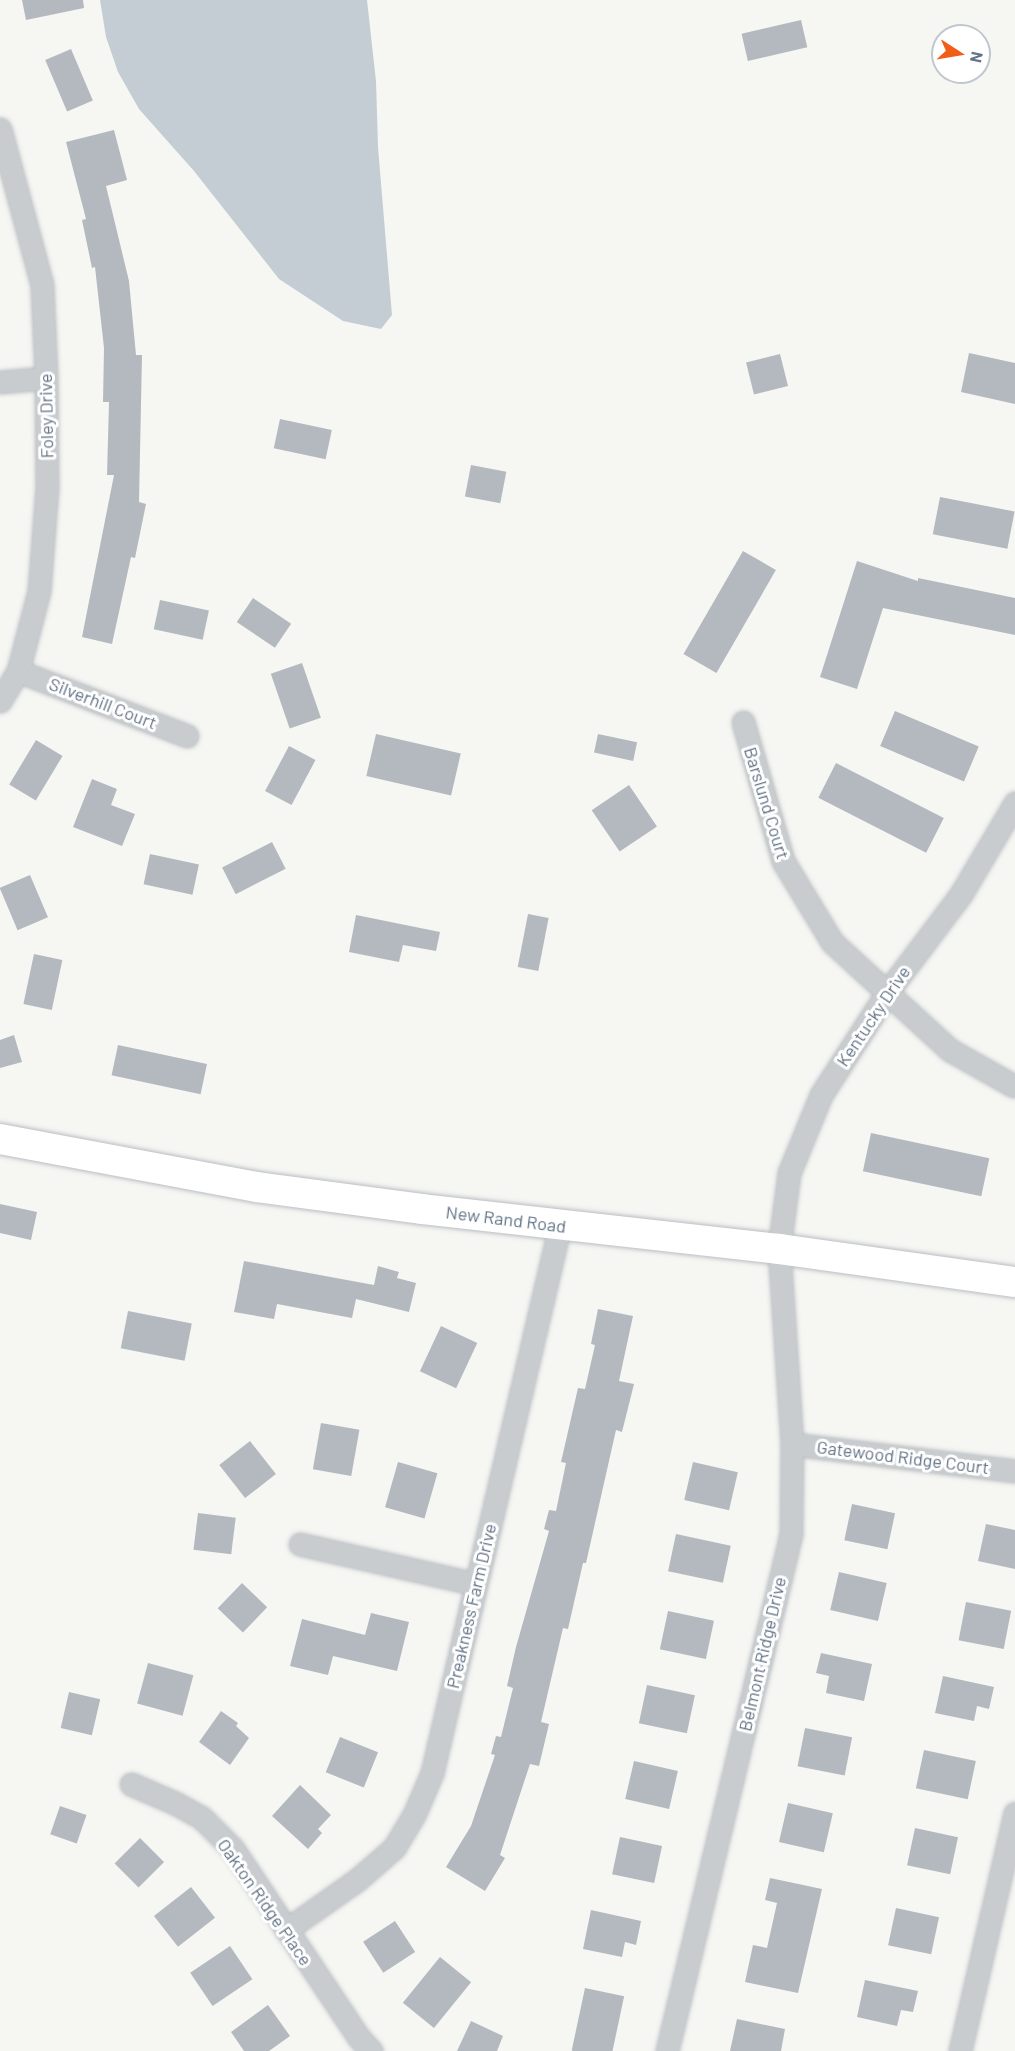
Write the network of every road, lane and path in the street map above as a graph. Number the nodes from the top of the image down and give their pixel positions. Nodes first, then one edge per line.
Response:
1 (0, 129) edge
2 (46, 378) junction
3 (0, 382) edge
4 (18, 671) junction
5 (0, 701) edge
6 (743, 722) dead end
7 (187, 736) dead end
8 (1015, 803) edge
9 (888, 991) junction
10 (1014, 1086) edge
11 (0, 1139) edge
12 (560, 1225) junction
13 (779, 1249) junction
14 (1015, 1282) edge
15 (792, 1444) junction
16 (1015, 1471) edge
17 (300, 1544) dead end
18 (476, 1584) junction
19 (131, 1784) dead end
20 (1015, 1813) edge
21 (1010, 1856) edge
22 (286, 1930) junction
23 (371, 2051) edge
24 (667, 2051) edge
25 (960, 2051) edge

1 - 2 street, Foley Drive
2 - 3 street
2 - 4 street, Foley Drive
4 - 5 street, Foley Drive
4 - 7 street, Silverhill Court
6 - 9 street, Barslund Court
8 - 9 street, Kentucky Drive
9 - 10 street, Barslund Court
9 - 13 street, Kentucky Drive
11 - 12 street, New Rand Road
12 - 13 street, New Rand Road
12 - 18 street, Preakness Farm Drive
13 - 14 street, New Rand Road
13 - 15 street, Belmont Ridge Drive
15 - 16 street, Gatewood Ridge Court
15 - 24 street, Belmont Ridge Drive
17 - 18 street
18 - 22 street, Preakness Farm Drive
19 - 22 street, Oakton Ridge Place
20 - 21 street
21 - 25 street
22 - 23 street, Oakton Ridge Place

